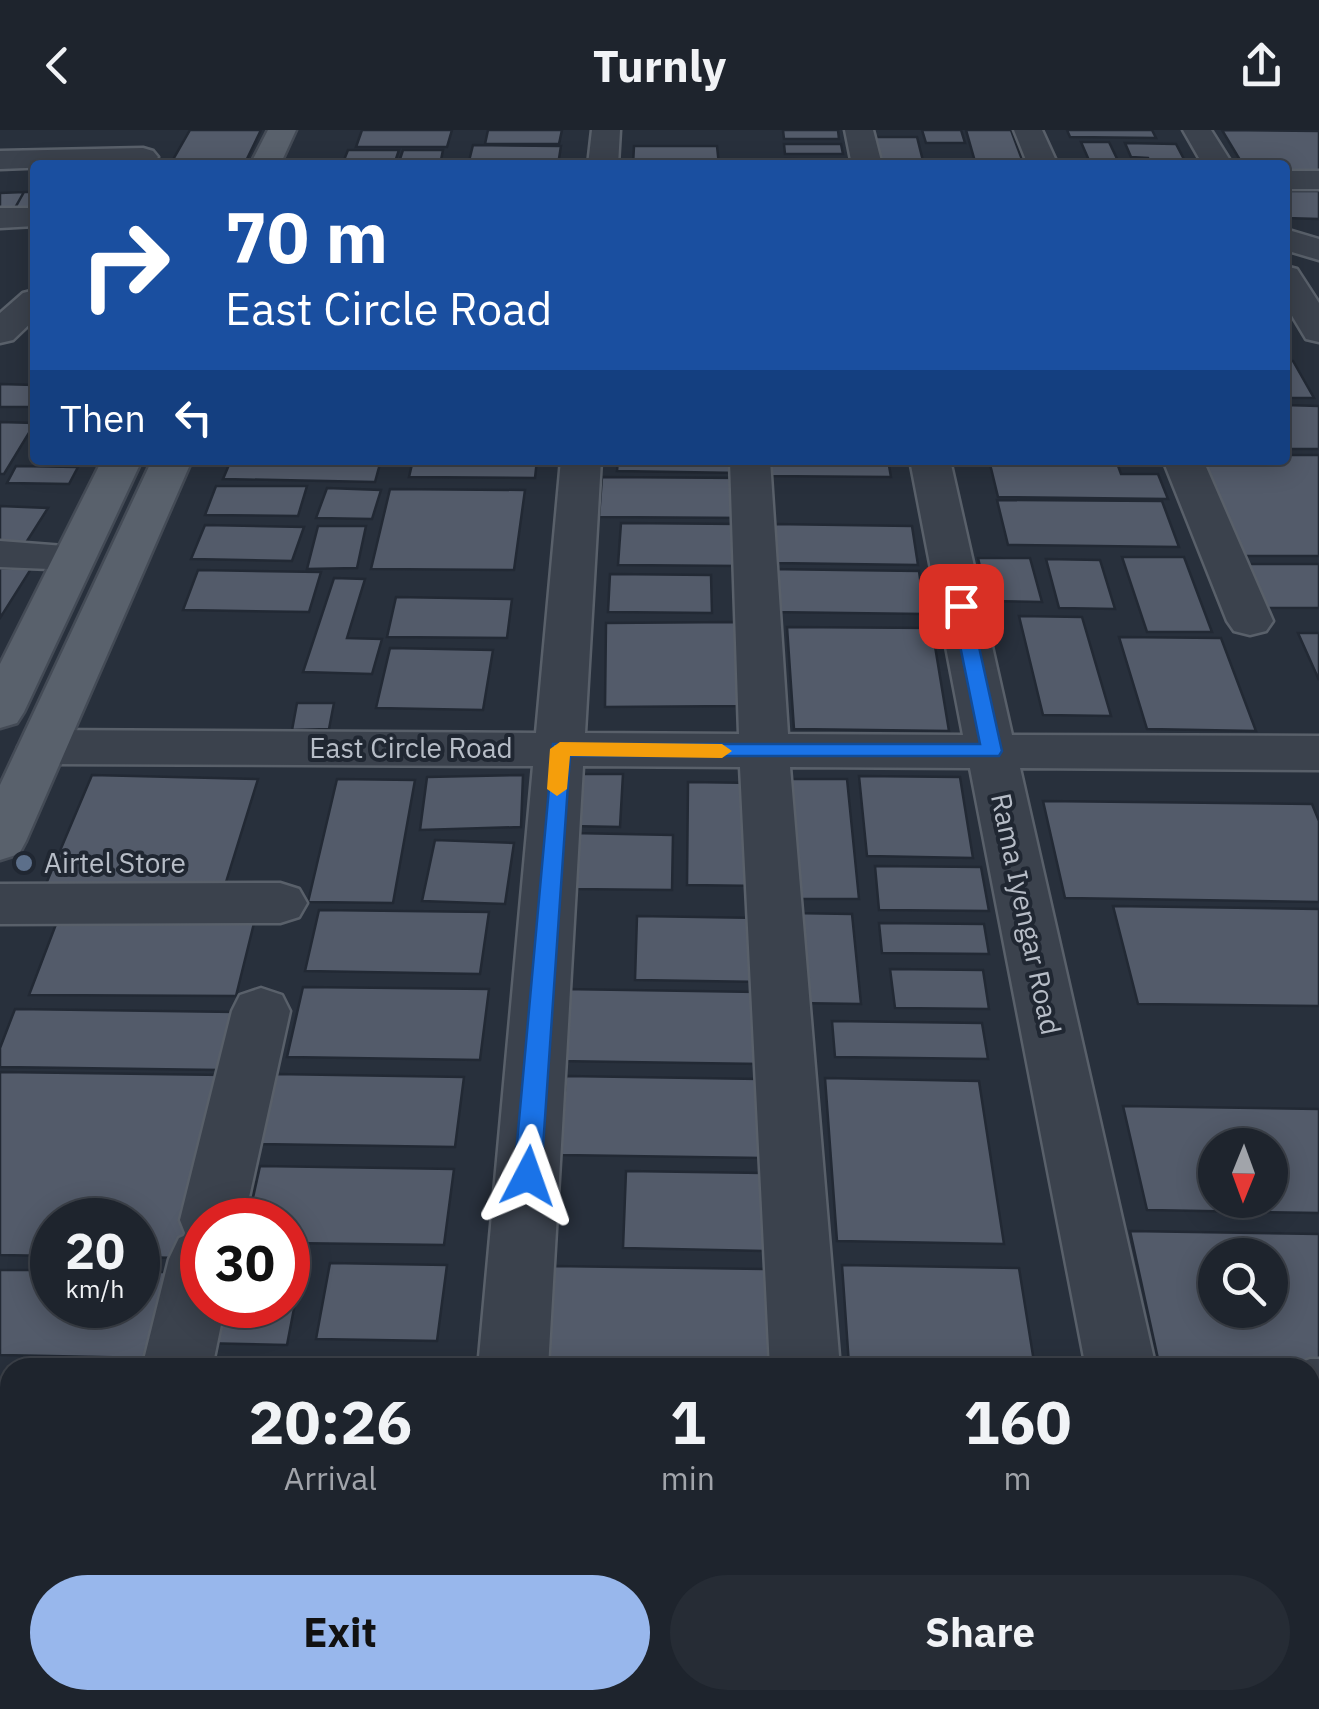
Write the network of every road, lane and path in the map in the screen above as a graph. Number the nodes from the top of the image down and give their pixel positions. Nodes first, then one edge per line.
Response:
1 (57, 130) edge
2 (165, 130) edge
3 (282, 130) edge
4 (606, 130) edge
5 (858, 130) edge
6 (1028, 130) edge
7 (1197, 130) edge
8 (38, 159) junction
9 (0, 160) edge
10 (90, 160) edge
11 (142, 160) edge
12 (267, 160) edge
13 (603, 160) edge
14 (866, 160) edge
15 (1041, 160) edge
16 (1215, 160) edge
17 (1290, 180) edge
18 (1319, 180) edge
19 (0, 218) edge
20 (30, 218) edge
21 (1290, 241) edge
22 (1319, 250) edge
23 (29, 285) edge
24 (1290, 289) edge
25 (2, 328) edge
26 (1313, 350) edge
27 (120, 465) edge
28 (170, 465) edge
29 (581, 465) edge
30 (750, 465) edge
31 (931, 465) edge
32 (1185, 465) edge
33 (0, 554) edge
34 (75, 557) junction
35 (1250, 621) dead end
36 (0, 712) edge
37 (42, 747) junction
38 (560, 749) junction
39 (764, 751) junction
40 (992, 751) junction
41 (1319, 753) edge
42 (0, 841) edge
43 (280, 903) dead end
44 (0, 904) edge
45 (261, 1011) dead end
46 (217, 1198) edge
47 (186, 1328) edge
48 (179, 1358) edge
49 (514, 1358) edge
50 (805, 1358) edge
51 (1120, 1358) edge

1 - 8 street
2 - 11 street
3 - 12 main road
4 - 13 street
5 - 14 street
6 - 15 street
7 - 16 street
8 - 9 street
8 - 10 street
17 - 18 street
19 - 20 street
21 - 22 street
23 - 25 street
24 - 26 street
27 - 34 main road
28 - 37 main road
29 - 38 street
30 - 39 street
31 - 40 street, Rama Iyengar Road
32 - 35 street
33 - 34 street
34 - 36 main road
37 - 38 street, East Circle Road
37 - 42 main road
38 - 39 street, East Circle Road
38 - 49 street
39 - 40 street, East Circle Road
39 - 50 street
40 - 41 street, East Circle Road
40 - 51 street, Rama Iyengar Road
43 - 44 street
45 - 46 street
47 - 48 street

